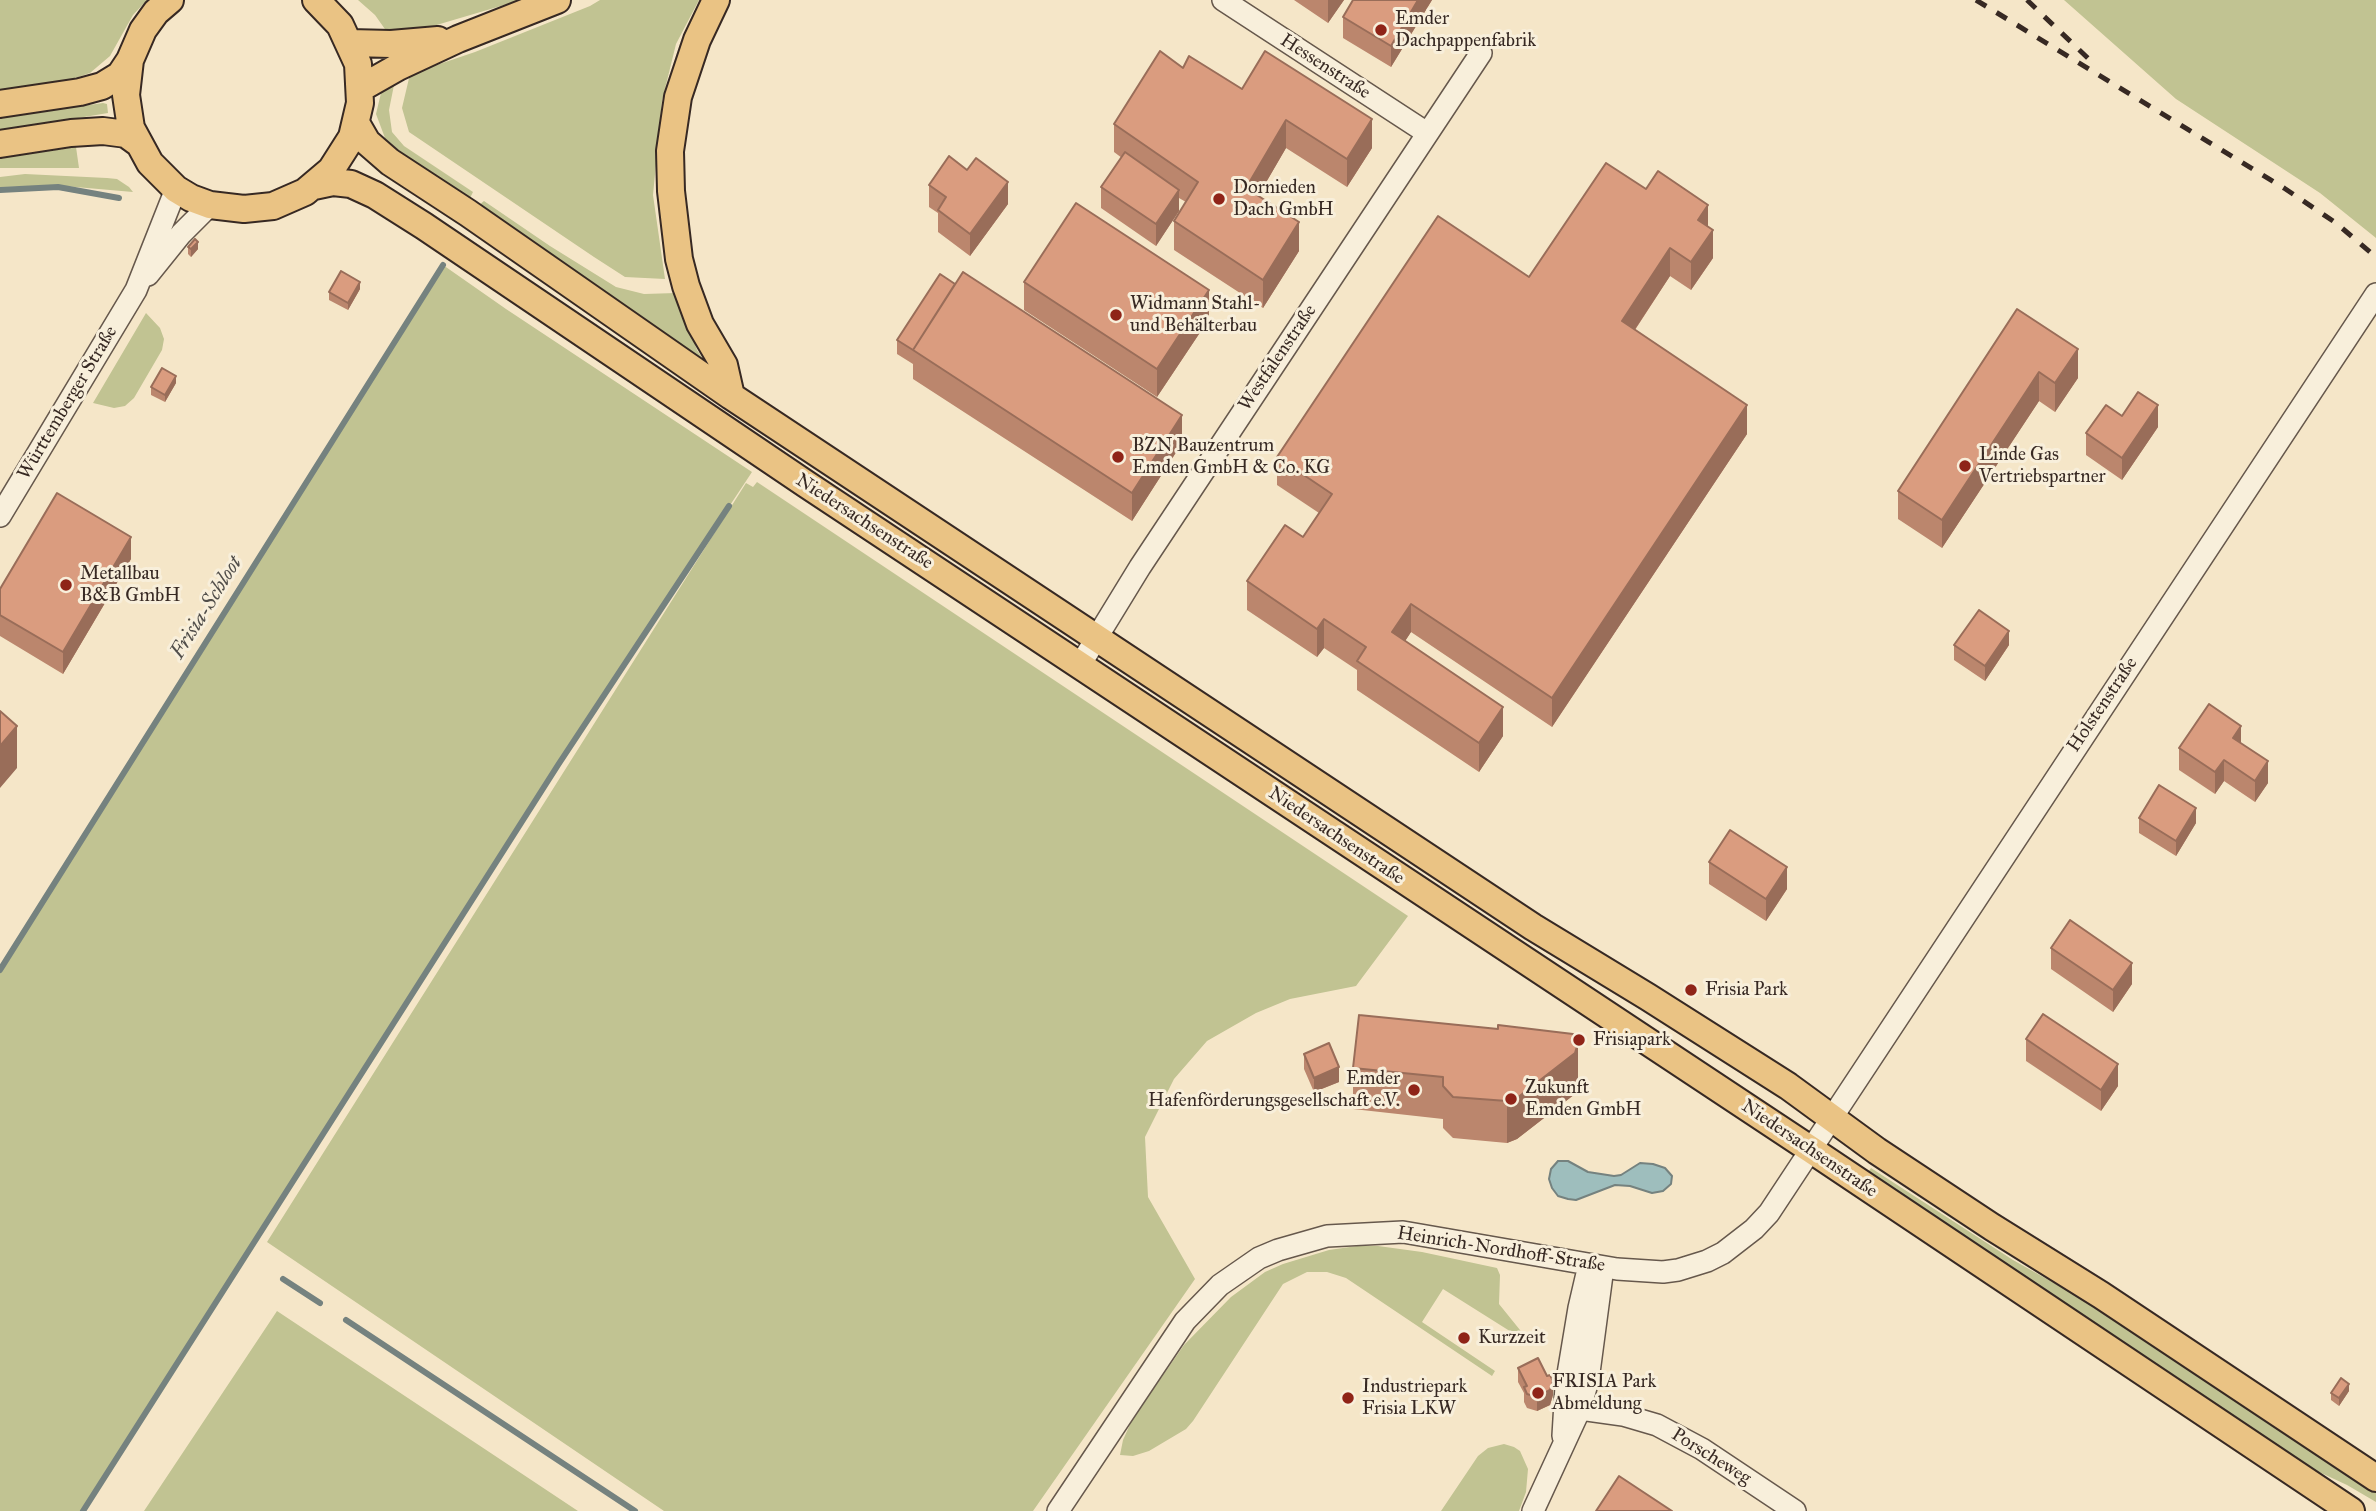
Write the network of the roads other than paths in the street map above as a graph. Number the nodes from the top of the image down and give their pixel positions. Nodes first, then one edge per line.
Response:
1 (170, 0) edge
2 (316, 0) edge
3 (557, 0) edge
4 (716, 0) edge
5 (1223, 0) edge
6 (458, 39) junction
7 (350, 43) junction
8 (1481, 53) dead end
9 (130, 60) junction
10 (360, 88) junction
11 (0, 104) edge
12 (356, 123) junction
13 (1427, 134) junction
14 (137, 142) junction
15 (0, 144) edge
16 (314, 186) junction
17 (177, 189) junction
18 (209, 205) junction
19 (136, 290) junction
20 (2376, 294) edge
21 (731, 396) junction
22 (0, 516) edge
23 (1096, 637) junction
24 (1080, 665) junction
25 (1831, 1117) junction
26 (1810, 1149) junction
27 (1596, 1266) junction
28 (1580, 1409) junction
29 (1563, 1444) junction
30 (2376, 1478) edge
31 (1058, 1511) edge
32 (1533, 1511) edge
33 (1795, 1511) edge
34 (2351, 1511) edge

1 - 9 main road, Niedersachsenstraße
2 - 7 main road, Niedersachsenstraße
3 - 6 main road
4 - 21 main road
5 - 13 street, Hessenstraße
6 - 7 main road
6 - 10 main road
7 - 10 main road, Niedersachsenstraße
8 - 13 street, Westfalenstraße
9 - 11 main road, Niedersachsenstraße
9 - 14 main road, Niedersachsenstraße
10 - 12 main road, Niedersachsenstraße
12 - 16 main road, Niedersachsenstraße
12 - 21 main road, Niedersachsenstraße
13 - 23 street, Westfalenstraße
14 - 15 main road
14 - 17 main road, Niedersachsenstraße
16 - 18 main road, Niedersachsenstraße
16 - 24 main road, Niedersachsenstraße
17 - 18 main road, Niedersachsenstraße
17 - 19 street, Württemberger Straße
18 - 19 street, Württemberger Straße
19 - 22 street, Württemberger Straße
20 - 25 street, Holstenstraße
21 - 23 main road, Niedersachsenstraße
23 - 24 street, Westfalenstraße
23 - 25 main road, Niedersachsenstraße
24 - 26 main road, Niedersachsenstraße
25 - 26 street, Holstenstraße
25 - 30 main road, Niedersachsenstraße
26 - 27 street, Heinrich-Nordhoff-Straße
26 - 34 main road, Niedersachsenstraße
27 - 28 street
27 - 29 street
27 - 31 street, Heinrich-Nordhoff-Straße
28 - 29 street
28 - 33 street, Porscheweg
29 - 32 street

